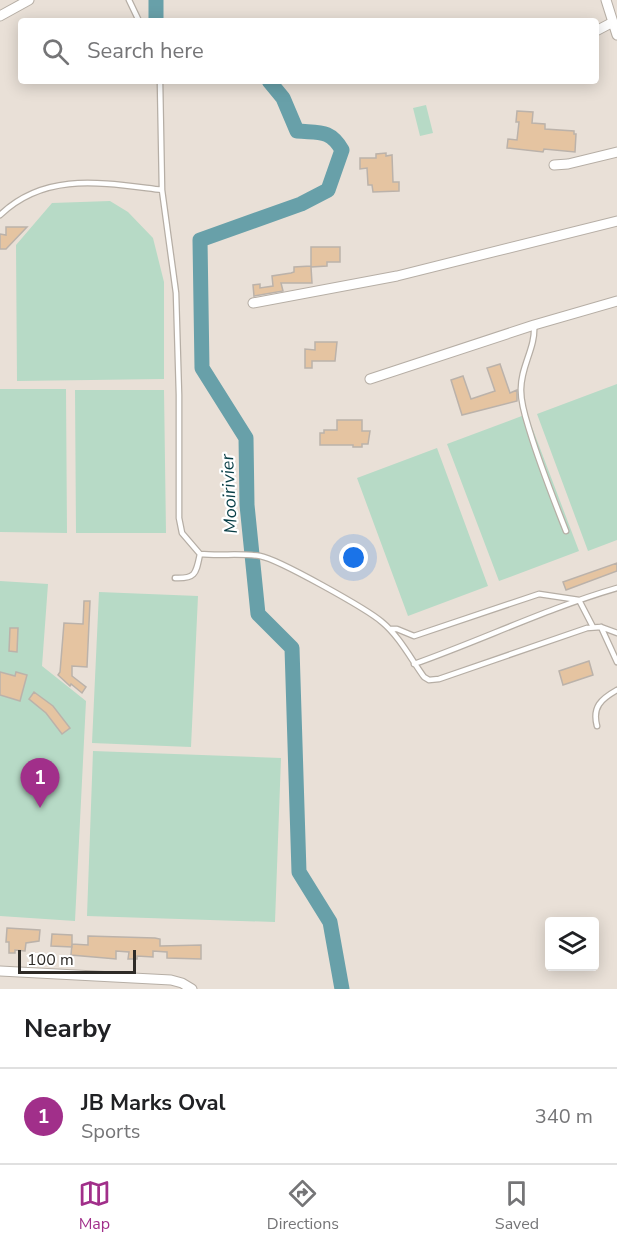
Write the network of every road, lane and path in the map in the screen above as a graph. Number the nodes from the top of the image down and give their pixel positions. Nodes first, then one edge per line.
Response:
1 (29, 0) edge
2 (129, 0) edge
3 (606, 0) edge
4 (1, 14) edge
5 (138, 18) edge
6 (613, 22) junction
7 (599, 29) edge
8 (617, 35) edge
9 (160, 84) edge
10 (617, 152) edge
11 (554, 165) dead end
12 (162, 190) junction
13 (0, 216) edge
14 (617, 221) edge
15 (617, 301) edge
16 (253, 303) dead end
17 (534, 325) junction
18 (370, 379) dead end
19 (566, 531) dead end
20 (200, 554) junction
21 (175, 578) dead end
22 (616, 588) edge
23 (579, 600) junction
24 (593, 627) junction
25 (601, 627) junction
26 (390, 629) junction
27 (617, 633) edge
28 (617, 662) edge
29 (414, 664) junction
30 (617, 690) edge
31 (597, 726) dead end
32 (0, 971) edge
33 (191, 988) edge

1 - 4 street
2 - 5 lane
3 - 6 street
6 - 7 street
6 - 8 street
9 - 12 lane
10 - 11 street
12 - 13 lane
12 - 20 lane
14 - 16 street
15 - 17 street
17 - 18 street
17 - 19 lane
20 - 21 lane
20 - 26 lane
22 - 23 lane
23 - 24 lane
23 - 26 lane
23 - 29 lane
24 - 25 lane
24 - 29 lane
25 - 27 lane
25 - 28 lane
26 - 29 lane
30 - 31 lane
32 - 33 street

